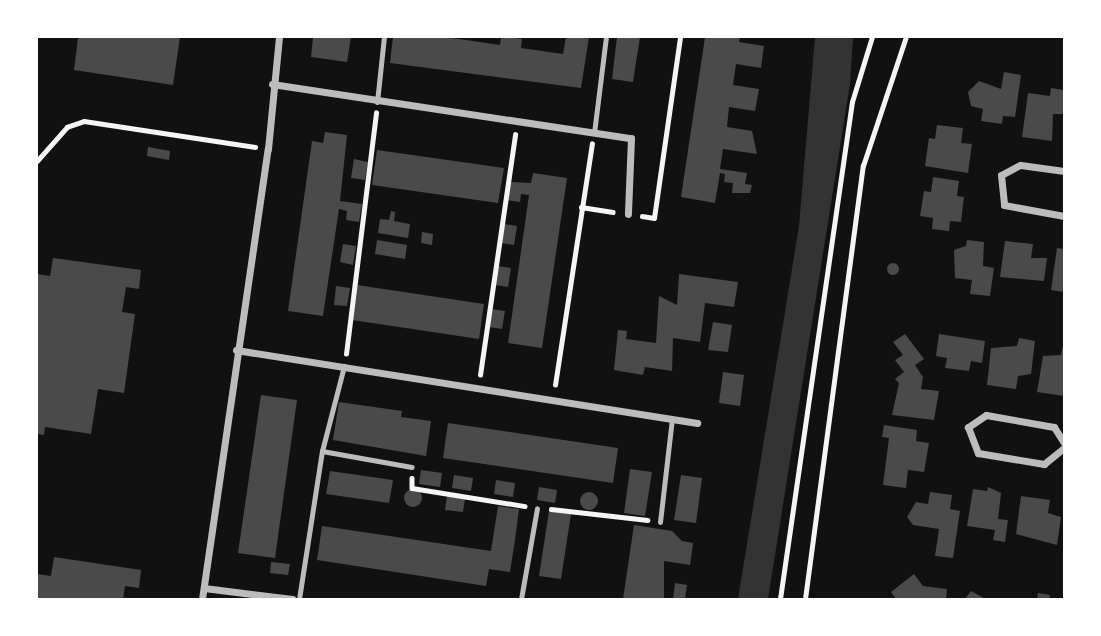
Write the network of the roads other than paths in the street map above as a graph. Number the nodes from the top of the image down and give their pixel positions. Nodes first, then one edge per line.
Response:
1 (279, 37) edge
2 (384, 37) edge
3 (606, 37) edge
4 (272, 84) junction
5 (377, 102) junction
6 (594, 133) junction
7 (1064, 171) edge
8 (628, 214) road end
9 (1064, 216) edge
10 (236, 350) junction
11 (344, 365) junction
12 (672, 419) junction
13 (697, 423) dead end
14 (1064, 443) edge
15 (1064, 448) edge
16 (322, 452) junction
17 (412, 467) dead end
18 (537, 508) dead end
19 (660, 522) dead end
20 (204, 588) junction
21 (202, 599) edge
22 (292, 599) edge
23 (299, 599) edge
24 (522, 599) edge

1 - 4 street
2 - 5 lane
3 - 6 lane
4 - 5 street
4 - 10 street
5 - 6 street
6 - 8 street
7 - 9 street
10 - 11 street
10 - 20 street
11 - 12 street
11 - 16 lane
12 - 13 street
12 - 19 lane
14 - 15 street
16 - 17 lane
16 - 23 lane
18 - 24 lane
20 - 21 street
20 - 22 street

